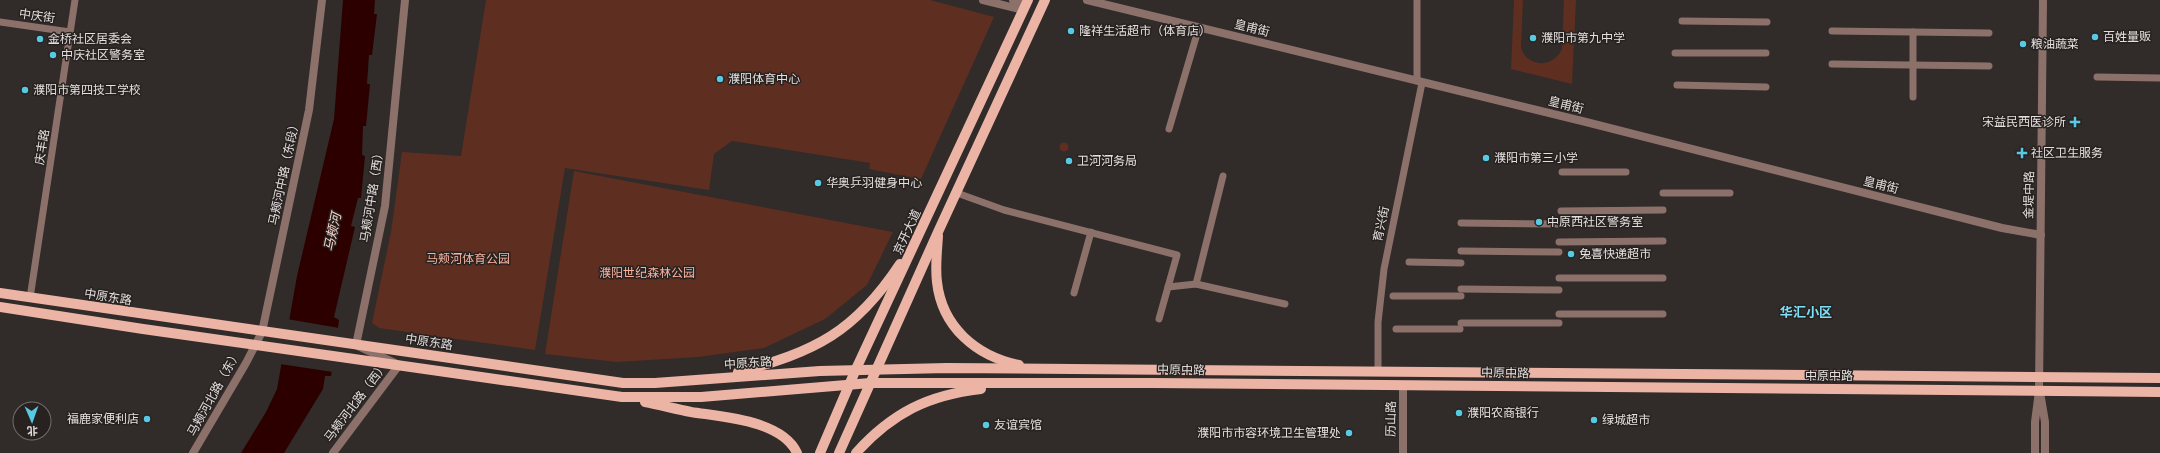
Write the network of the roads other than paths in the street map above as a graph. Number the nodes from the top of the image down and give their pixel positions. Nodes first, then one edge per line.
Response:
1 (75, 0) edge
2 (322, 0) edge
3 (405, 0) edge
4 (983, 0) edge
5 (1013, 0) edge
6 (1045, 0) edge
7 (1086, 0) edge
8 (1417, 0) edge
9 (2043, 0) edge
10 (1025, 5) edge
11 (1682, 21) dead end
12 (0, 22) edge
13 (1767, 22) dead end
14 (1199, 27) junction
15 (1832, 31) dead end
16 (70, 32) junction
17 (1913, 32) junction
18 (1988, 33) dead end
19 (1675, 52) dead end
20 (1766, 53) dead end
21 (1832, 64) dead end
22 (1913, 65) junction
23 (1989, 66) dead end
24 (2097, 77) dead end
25 (2160, 78) edge
26 (1419, 82) junction
27 (1677, 85) dead end
28 (1766, 87) dead end
29 (1913, 97) dead end
30 (1170, 130) dead end
31 (1562, 172) dead end
32 (1626, 172) dead end
33 (1223, 176) dead end
34 (956, 193) junction
35 (1663, 193) dead end
36 (1730, 193) dead end
37 (1663, 210) dead end
38 (1561, 211) dead end
39 (1461, 223) dead end
40 (1560, 224) dead end
41 (938, 232) junction
42 (1091, 232) junction
43 (919, 235) junction
44 (2040, 235) junction
45 (1663, 241) dead end
46 (1558, 242) dead end
47 (1461, 251) dead end
48 (1558, 252) dead end
49 (1409, 262) dead end
50 (1461, 263) dead end
51 (1559, 278) dead end
52 (1663, 278) dead end
53 (1196, 284) junction
54 (1168, 287) junction
55 (1559, 290) dead end
56 (0, 293) edge
57 (1074, 293) dead end
58 (1393, 296) dead end
59 (30, 298) junction
60 (1285, 304) dead end
61 (0, 307) edge
62 (1559, 314) dead end
63 (1663, 314) dead end
64 (1159, 319) dead end
65 (1559, 323) dead end
66 (1396, 329) dead end
67 (262, 332) junction
68 (254, 345) junction
69 (356, 345) junction
70 (399, 365) junction
71 (856, 369) junction
72 (876, 369) junction
73 (1041, 369) junction
74 (1378, 371) junction
75 (2039, 377) junction
76 (713, 378) junction
77 (2160, 378) edge
78 (870, 383) junction
79 (1048, 383) junction
80 (850, 385) junction
81 (1403, 385) junction
82 (2039, 391) junction
83 (2160, 392) edge
84 (622, 397) junction
85 (193, 453) edge
86 (333, 453) edge
87 (797, 453) edge
88 (820, 453) edge
89 (838, 453) edge
90 (856, 453) edge
91 (1403, 453) edge
92 (2035, 453) edge
93 (2045, 453) edge

1 - 16 street, 庆丰路
2 - 67 street, 马颊河中路（东段）
3 - 69 street, 马颊河中路（西）
4 - 10 street
5 - 10 street
6 - 34 main road
7 - 14 street, 皇甫街
8 - 26 street, 育兴街
9 - 44 street, 金堤中路
10 - 43 main road, 京开大道
11 - 13 street
12 - 16 street, 中庆街
14 - 26 street, 皇甫街
14 - 30 street
15 - 17 street
16 - 59 street, 庆丰路
17 - 18 street
17 - 22 street
19 - 20 street
21 - 22 street
22 - 23 street
22 - 29 street
24 - 25 street
26 - 44 street, 皇甫街
26 - 74 street, 育兴街
27 - 28 street
31 - 32 street
33 - 53 street
34 - 41 main road
34 - 42 street
35 - 36 street
37 - 38 street
39 - 40 street
41 - 72 main road
41 - 73 main road
42 - 54 street
42 - 57 street
43 - 71 main road, 京开大道
43 - 76 main road
44 - 75 street, 金堤中路
45 - 46 street
47 - 48 street
49 - 50 street
51 - 52 street
53 - 54 street
53 - 60 street
54 - 64 street
55 - 58 street
56 - 59 main road, 中原东路
59 - 67 main road, 中原东路
61 - 68 main road
62 - 63 street
65 - 66 street
67 - 68 street, 马颊河中路（东段）
67 - 69 main road, 中原东路
68 - 70 main road
68 - 85 street, 马颊河北路（东）
69 - 70 street
69 - 76 main road, 中原东路
70 - 84 main road
70 - 86 street, 马颊河北路（西）
71 - 72 main road, 中原中路
71 - 76 main road, 中原东路
71 - 80 main road, 京开大道
72 - 73 main road, 中原中路
72 - 78 main road
73 - 74 main road, 中原中路
74 - 75 main road, 中原中路
75 - 77 main road, 中原中路
75 - 82 street, 金堤中路
78 - 79 main road, 中原中路
78 - 80 main road, 中原中路
78 - 89 main road
79 - 81 main road, 中原中路
79 - 90 main road
80 - 84 main road
80 - 88 main road, 京开大道
81 - 82 main road, 中原中路
81 - 91 street, 历山路
82 - 83 main road, 中原中路
82 - 92 street
82 - 93 street
84 - 87 main road

